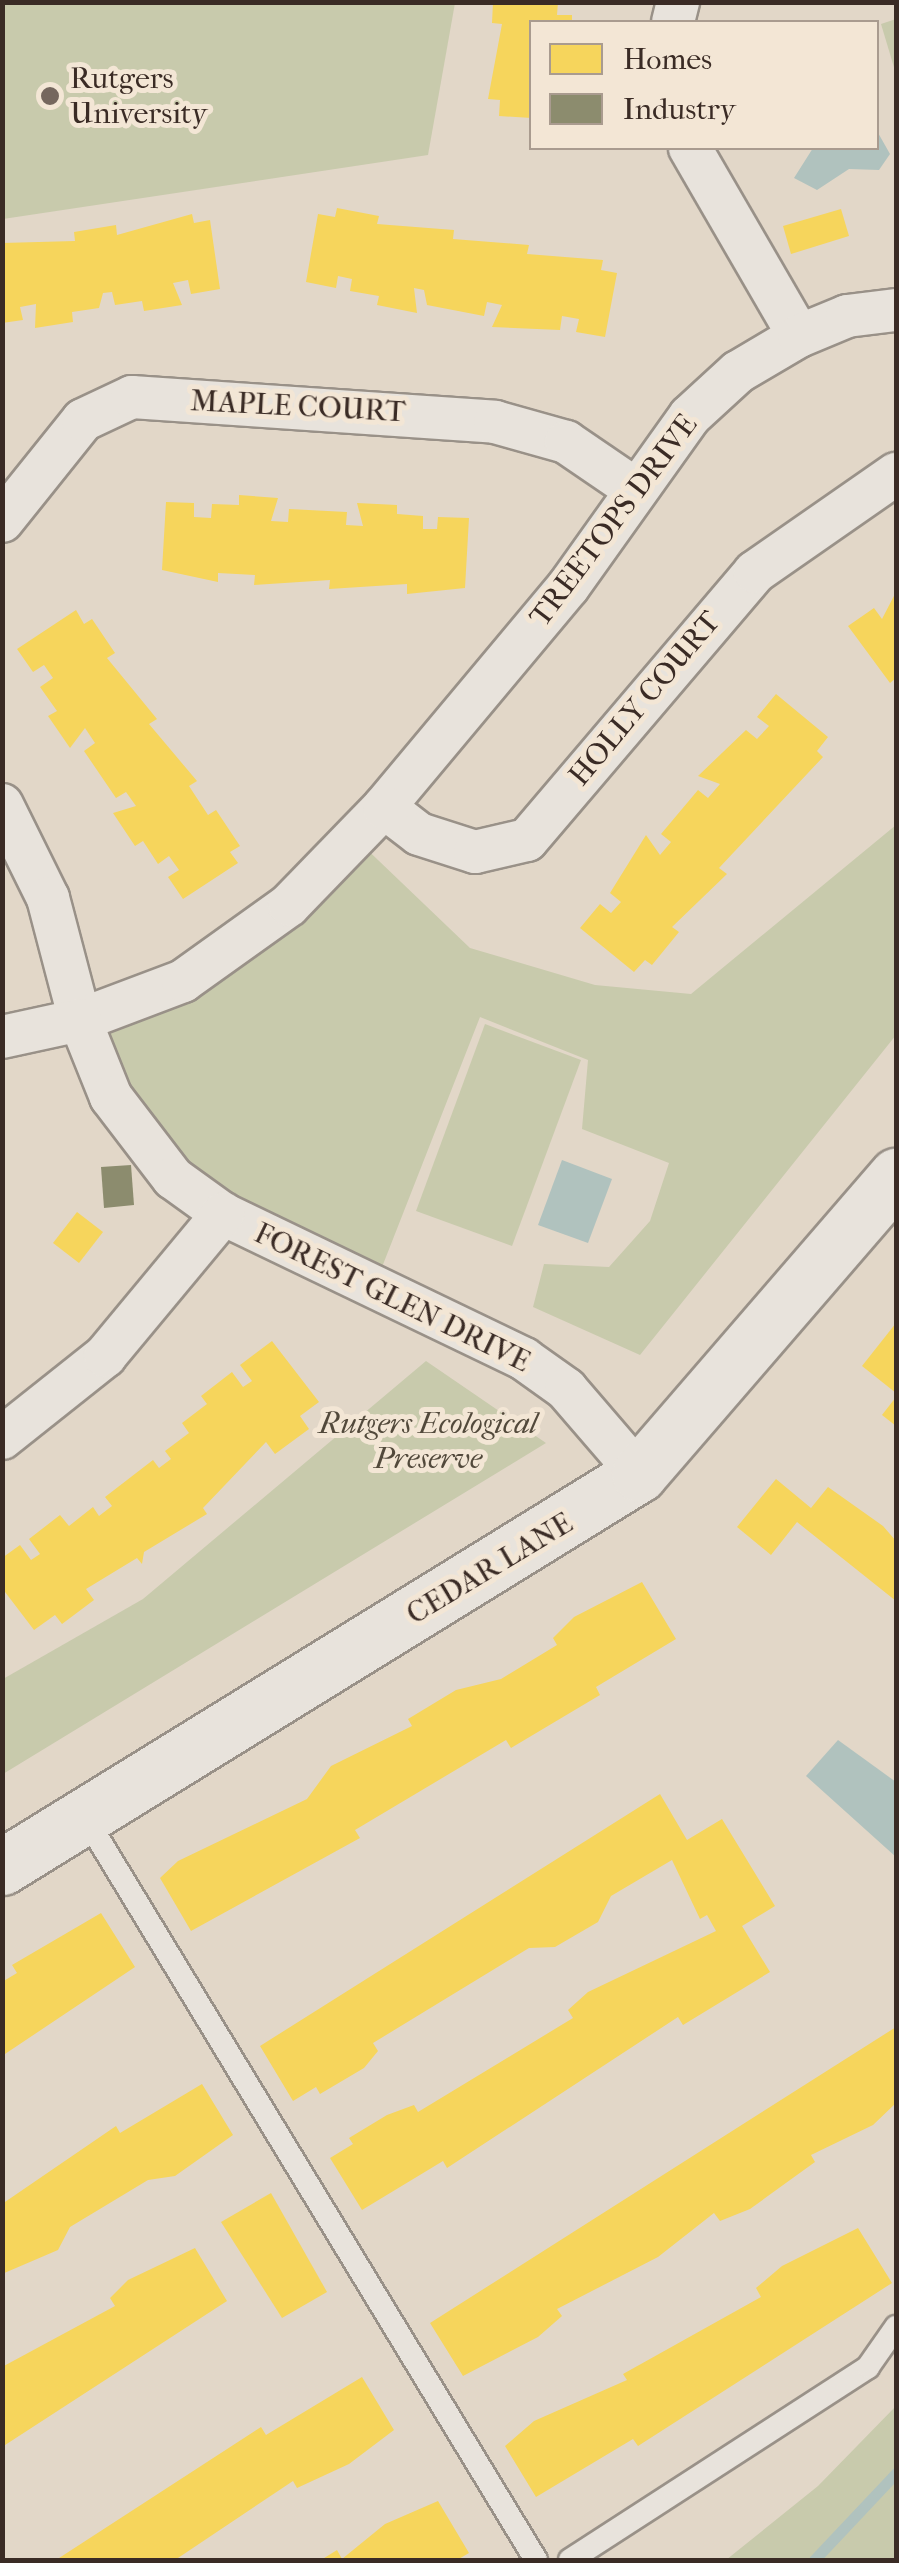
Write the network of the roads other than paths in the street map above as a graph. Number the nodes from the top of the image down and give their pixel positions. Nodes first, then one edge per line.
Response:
1 (691, 150) edge
2 (896, 310) edge
3 (799, 336) junction
4 (896, 474) edge
5 (632, 487) junction
6 (2, 522) edge
7 (2, 806) edge
8 (384, 808) junction
9 (80, 1020) junction
10 (2, 1038) edge
11 (896, 1176) edge
12 (223, 1214) junction
13 (2, 1438) edge
14 (639, 1474) junction
15 (85, 1817) junction
16 (2, 1867) edge
17 (896, 2327) edge
18 (536, 2560) edge
19 (570, 2560) edge

1 - 3 street
2 - 3 street, TREETOPS DRIVE
3 - 5 street, TREETOPS DRIVE
4 - 8 street, HOLLY COURT
5 - 6 street, MAPLE COURT
5 - 8 street, TREETOPS DRIVE
7 - 9 street
8 - 9 street, TREETOPS DRIVE
9 - 10 street
9 - 12 street, FOREST GLEN DRIVE
11 - 14 street, CEDAR LANE
12 - 13 street, FOREST GLEN DRIVE
12 - 14 street, FOREST GLEN DRIVE
14 - 15 street, CEDAR LANE
15 - 16 street, CEDAR LANE
15 - 18 lane
17 - 19 lane

